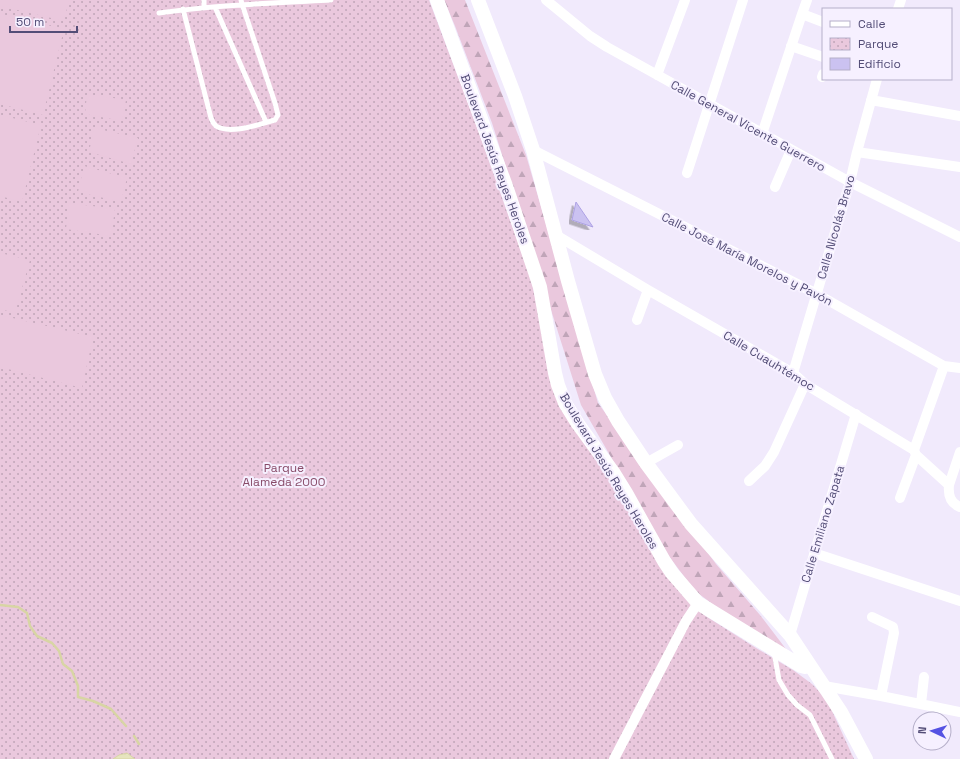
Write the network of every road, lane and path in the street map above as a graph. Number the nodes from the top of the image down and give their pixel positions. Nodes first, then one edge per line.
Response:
1 (204, 0) edge
2 (331, 0) edge
3 (437, 0) edge
4 (478, 0) edge
5 (546, 0) edge
6 (684, 0) edge
7 (743, 0) edge
8 (807, 0) edge
9 (241, 2) edge
10 (204, 7) junction
11 (215, 7) junction
12 (183, 9) junction
13 (159, 13) dead end
14 (802, 14) junction
15 (822, 22) edge
16 (791, 46) junction
17 (822, 57) edge
18 (657, 75) junction
19 (877, 80) edge
20 (871, 100) junction
21 (708, 104) junction
22 (960, 116) edge
23 (266, 122) junction
24 (762, 134) junction
25 (534, 150) junction
26 (791, 150) junction
27 (857, 152) junction
28 (960, 166) edge
29 (687, 173) dead end
30 (850, 182) junction
31 (775, 187) dead end
32 (556, 235) junction
33 (960, 237) edge
34 (648, 290) junction
35 (817, 294) junction
36 (637, 320) dead end
37 (944, 366) junction
38 (960, 368) edge
39 (793, 374) junction
40 (805, 384) junction
41 (856, 414) junction
42 (678, 445) dead end
43 (915, 452) junction
44 (960, 452) edge
45 (646, 463) junction
46 (749, 482) dead end
47 (949, 485) junction
48 (900, 498) dead end
49 (960, 507) edge
50 (814, 553) junction
51 (960, 600) edge
52 (698, 603) junction
53 (872, 617) dead end
54 (790, 635) junction
55 (773, 648) junction
56 (808, 664) junction
57 (924, 677) dead end
58 (824, 686) junction
59 (881, 696) junction
60 (921, 704) junction
61 (960, 712) edge
62 (614, 759) edge
63 (832, 759) edge
64 (866, 759) edge

1 - 10 lane
2 - 9 lane
3 - 52 main road, Boulevard Jesús Reyes Heroles
4 - 25 main road
5 - 18 street, Calle General Vicente Guerrero
6 - 18 street
7 - 21 street
8 - 14 street
9 - 11 lane
9 - 23 lane
10 - 11 lane
10 - 12 lane
11 - 23 lane
12 - 13 lane
12 - 23 lane
14 - 15 street
14 - 16 street
16 - 17 street
16 - 24 street
18 - 21 street, Calle General Vicente Guerrero
19 - 20 street, Calle Nicolás Bravo
20 - 22 street
20 - 27 street, Calle Nicolás Bravo
21 - 24 street, Calle General Vicente Guerrero
21 - 29 street
24 - 26 street, Calle General Vicente Guerrero
25 - 32 main road
25 - 35 street, Calle José María Morelos y Pavón
26 - 30 street, Calle General Vicente Guerrero
26 - 31 street
27 - 28 street
27 - 30 street, Calle Nicolás Bravo
30 - 33 street, Calle General Vicente Guerrero
30 - 35 street, Calle Nicolás Bravo
32 - 34 street, Calle Cuauhtémoc
32 - 45 main road
34 - 36 street
34 - 39 street, Calle Cuauhtémoc
35 - 37 street, Calle José María Morelos y Pavón
35 - 39 street, Calle Nicolás Bravo
37 - 38 street, Calle José María Morelos y Pavón
37 - 43 street
39 - 40 street, Calle Cuauhtémoc
40 - 41 street, Calle Cuauhtémoc
40 - 46 street
41 - 43 street, Calle Cuauhtémoc
41 - 50 street, Calle Emiliano Zapata
42 - 45 street
43 - 47 street, Calle Cuauhtémoc
43 - 48 street
44 - 47 street
45 - 54 main road
47 - 49 street
50 - 51 street
50 - 54 street, Calle Emiliano Zapata
52 - 55 main road, Boulevard Jesús Reyes Heroles
52 - 62 street
53 - 59 street
54 - 56 main road
55 - 56 main road, Boulevard Jesús Reyes Heroles
55 - 63 lane
56 - 58 main road
57 - 60 street
58 - 59 street
58 - 64 main road
59 - 60 street
60 - 61 street

